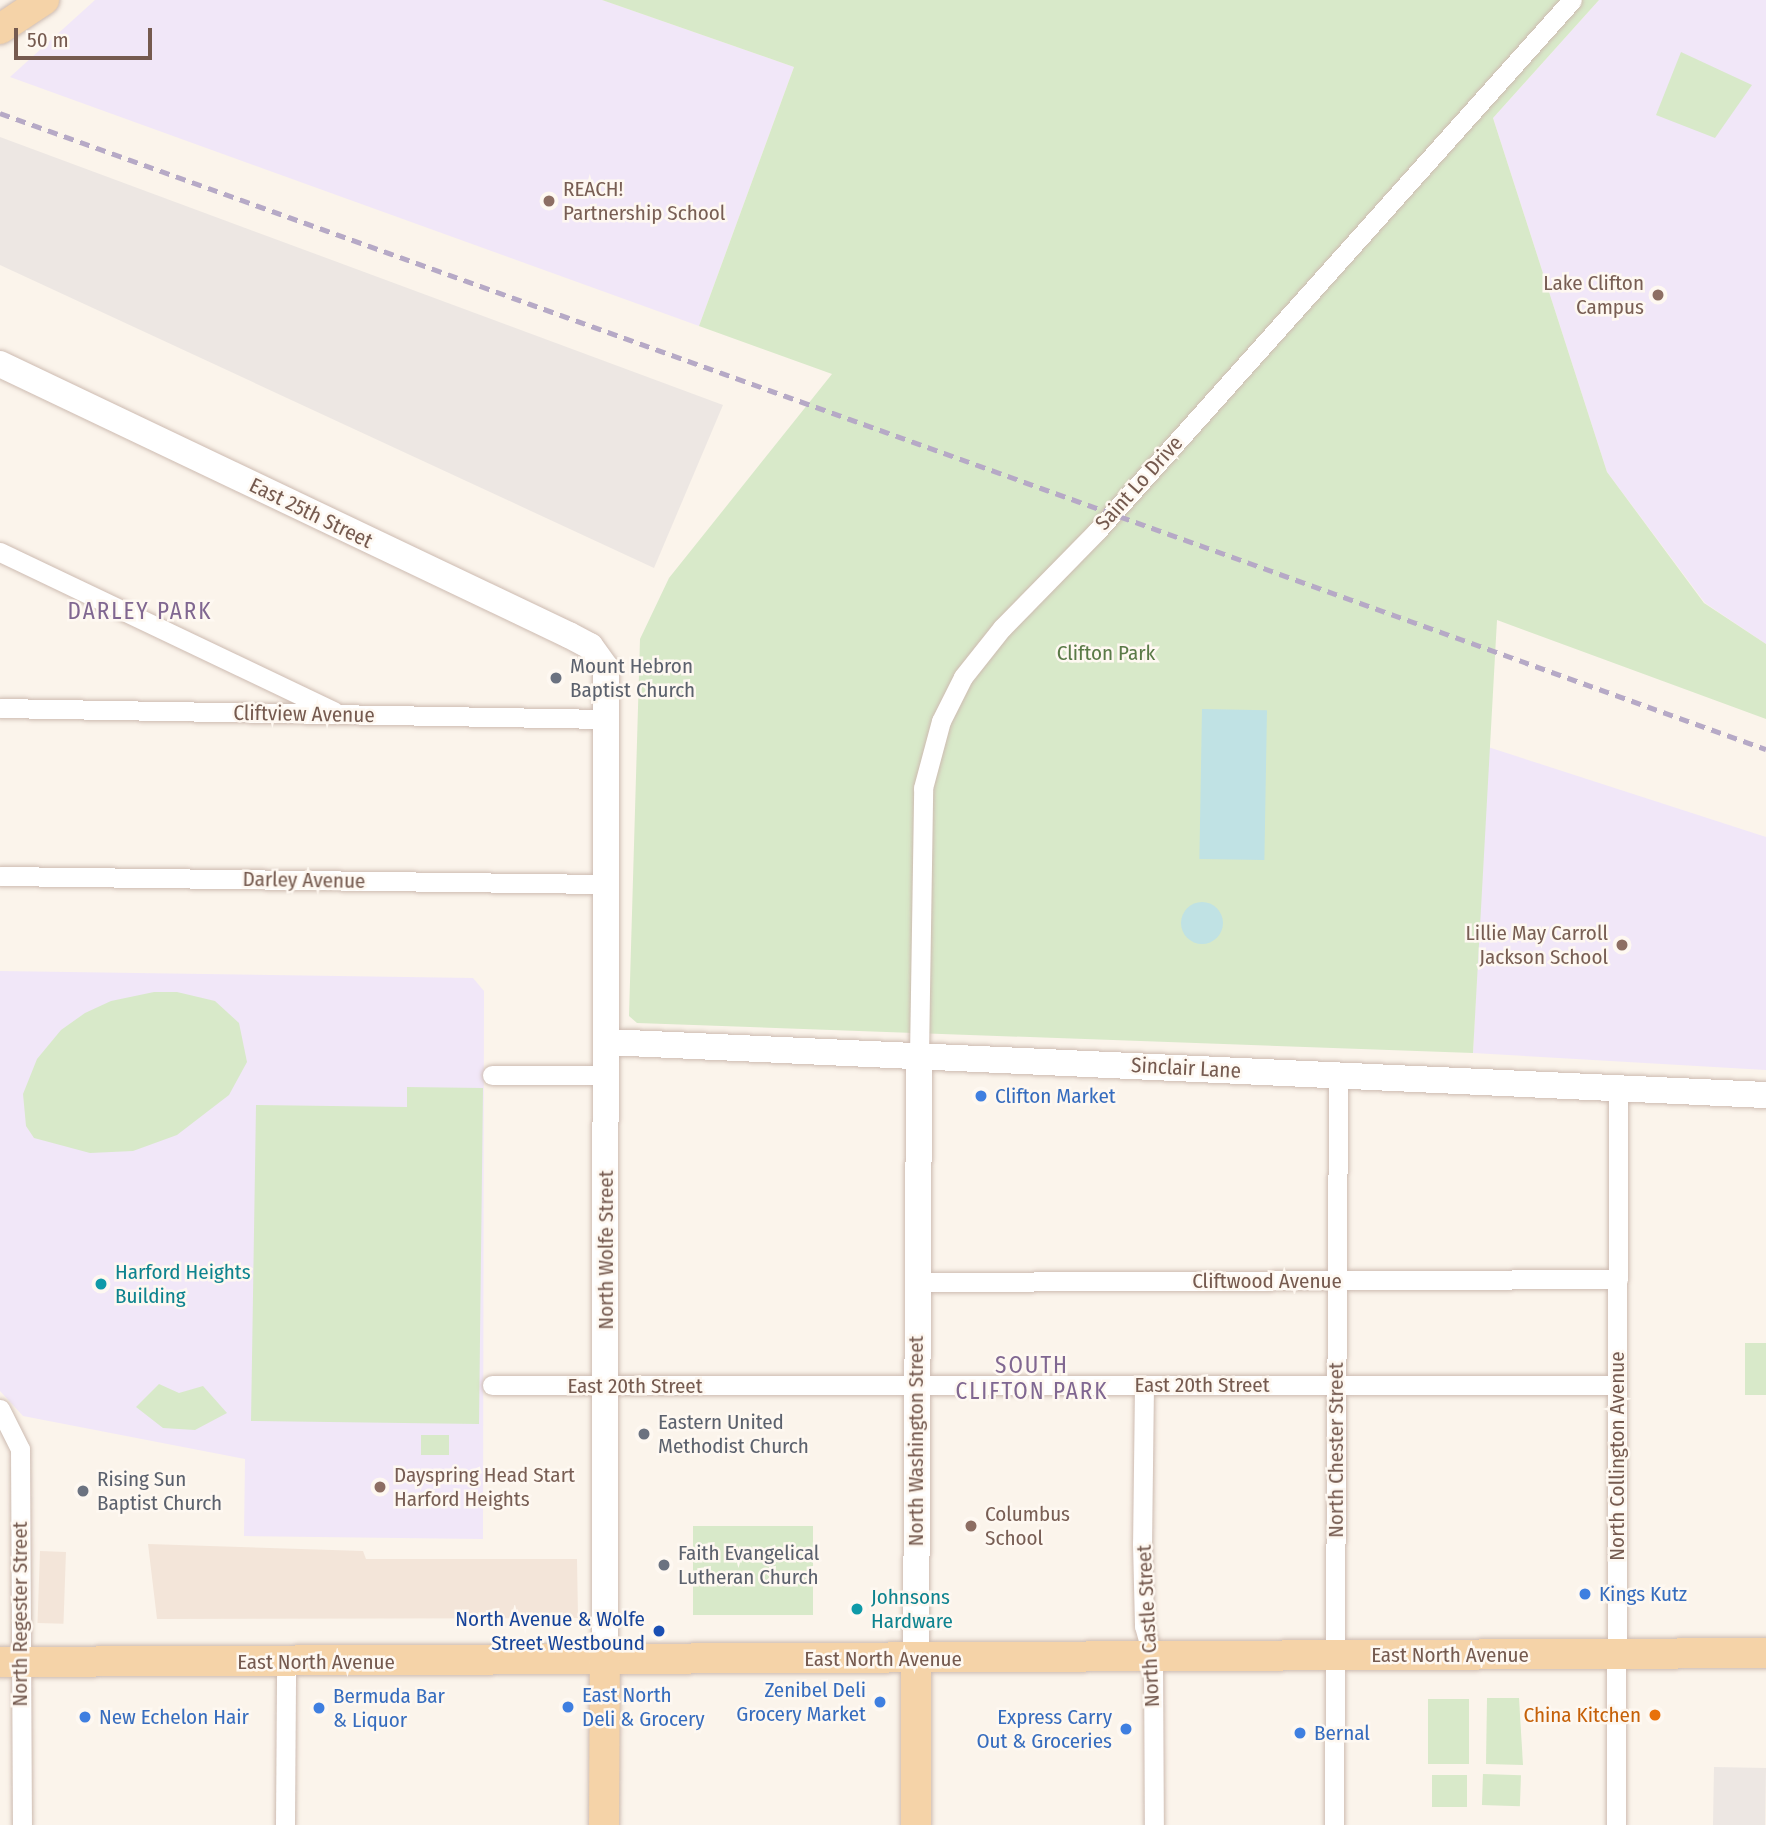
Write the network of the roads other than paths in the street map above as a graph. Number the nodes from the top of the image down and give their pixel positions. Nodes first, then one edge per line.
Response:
1 (22, 0) edge
2 (44, 0) edge
3 (1572, 0) edge
4 (0, 28) edge
5 (0, 364) edge
6 (0, 552) edge
7 (608, 675) joint
8 (0, 708) edge
9 (341, 714) junction
10 (608, 719) junction
11 (0, 876) edge
12 (607, 884) junction
13 (607, 1042) junction
14 (919, 1056) junction
15 (492, 1074) dead end
16 (607, 1075) junction
17 (1338, 1075) junction
18 (1618, 1088) junction
19 (1766, 1095) edge
20 (1618, 1279) junction
21 (1337, 1280) junction
22 (916, 1282) junction
23 (492, 1385) dead end
24 (1144, 1385) junction
25 (1336, 1385) junction
26 (1617, 1385) junction
27 (605, 1386) junction
28 (916, 1386) junction
29 (0, 1409) edge
30 (1766, 1653) edge
31 (1616, 1654) junction
32 (1335, 1656) junction
33 (1153, 1657) junction
34 (916, 1659) junction
35 (605, 1661) junction
36 (10, 1662) edge
37 (286, 1662) junction
38 (22, 1825) edge
39 (285, 1825) edge
40 (604, 1825) edge
41 (916, 1825) edge
42 (1154, 1825) edge
43 (1334, 1825) edge
44 (1616, 1825) edge

1 - 4 main road
2 - 4 main road
3 - 14 street, Saint Lo Drive
5 - 7 main road, East 25th Street
6 - 9 street
7 - 10 main road, North Wolfe Street
8 - 9 street, Cliftview Avenue
9 - 10 street, Cliftview Avenue
10 - 12 main road, North Wolfe Street
11 - 12 street, Darley Avenue
12 - 13 main road, North Wolfe Street
13 - 14 main road, Sinclair Lane
13 - 16 main road, North Wolfe Street
14 - 17 main road, Sinclair Lane
14 - 22 main road, North Washington Street
15 - 16 street
16 - 27 main road, North Wolfe Street
17 - 18 main road, Sinclair Lane
17 - 21 street, North Chester Street
18 - 19 main road, Sinclair Lane
18 - 20 street, North Collington Avenue
20 - 21 street, Cliftwood Avenue
20 - 26 street, North Collington Avenue
21 - 22 street, Cliftwood Avenue
21 - 25 street, North Chester Street
22 - 28 main road, North Washington Street
23 - 27 street, East 20th Street
24 - 25 street, East 20th Street
24 - 28 street, East 20th Street
24 - 33 street, North Castle Street
25 - 26 street, East 20th Street
25 - 32 street, North Chester Street
26 - 31 street, North Collington Avenue
27 - 28 street, East 20th Street
27 - 35 main road, North Wolfe Street
28 - 34 main road, North Washington Street
29 - 36 street, North Regester Street
30 - 31 main road, East North Avenue
31 - 32 main road, East North Avenue
31 - 44 street, North Collington Avenue
32 - 33 main road, East North Avenue
32 - 43 street, North Chester Street
33 - 34 main road, East North Avenue
33 - 42 street, North Castle Street
34 - 35 main road, East North Avenue
34 - 41 main road, North Washington Street
35 - 37 main road, East North Avenue
35 - 40 main road, North Wolfe Street
36 - 37 main road, East North Avenue
36 - 38 street, North Regester Street
37 - 39 street

